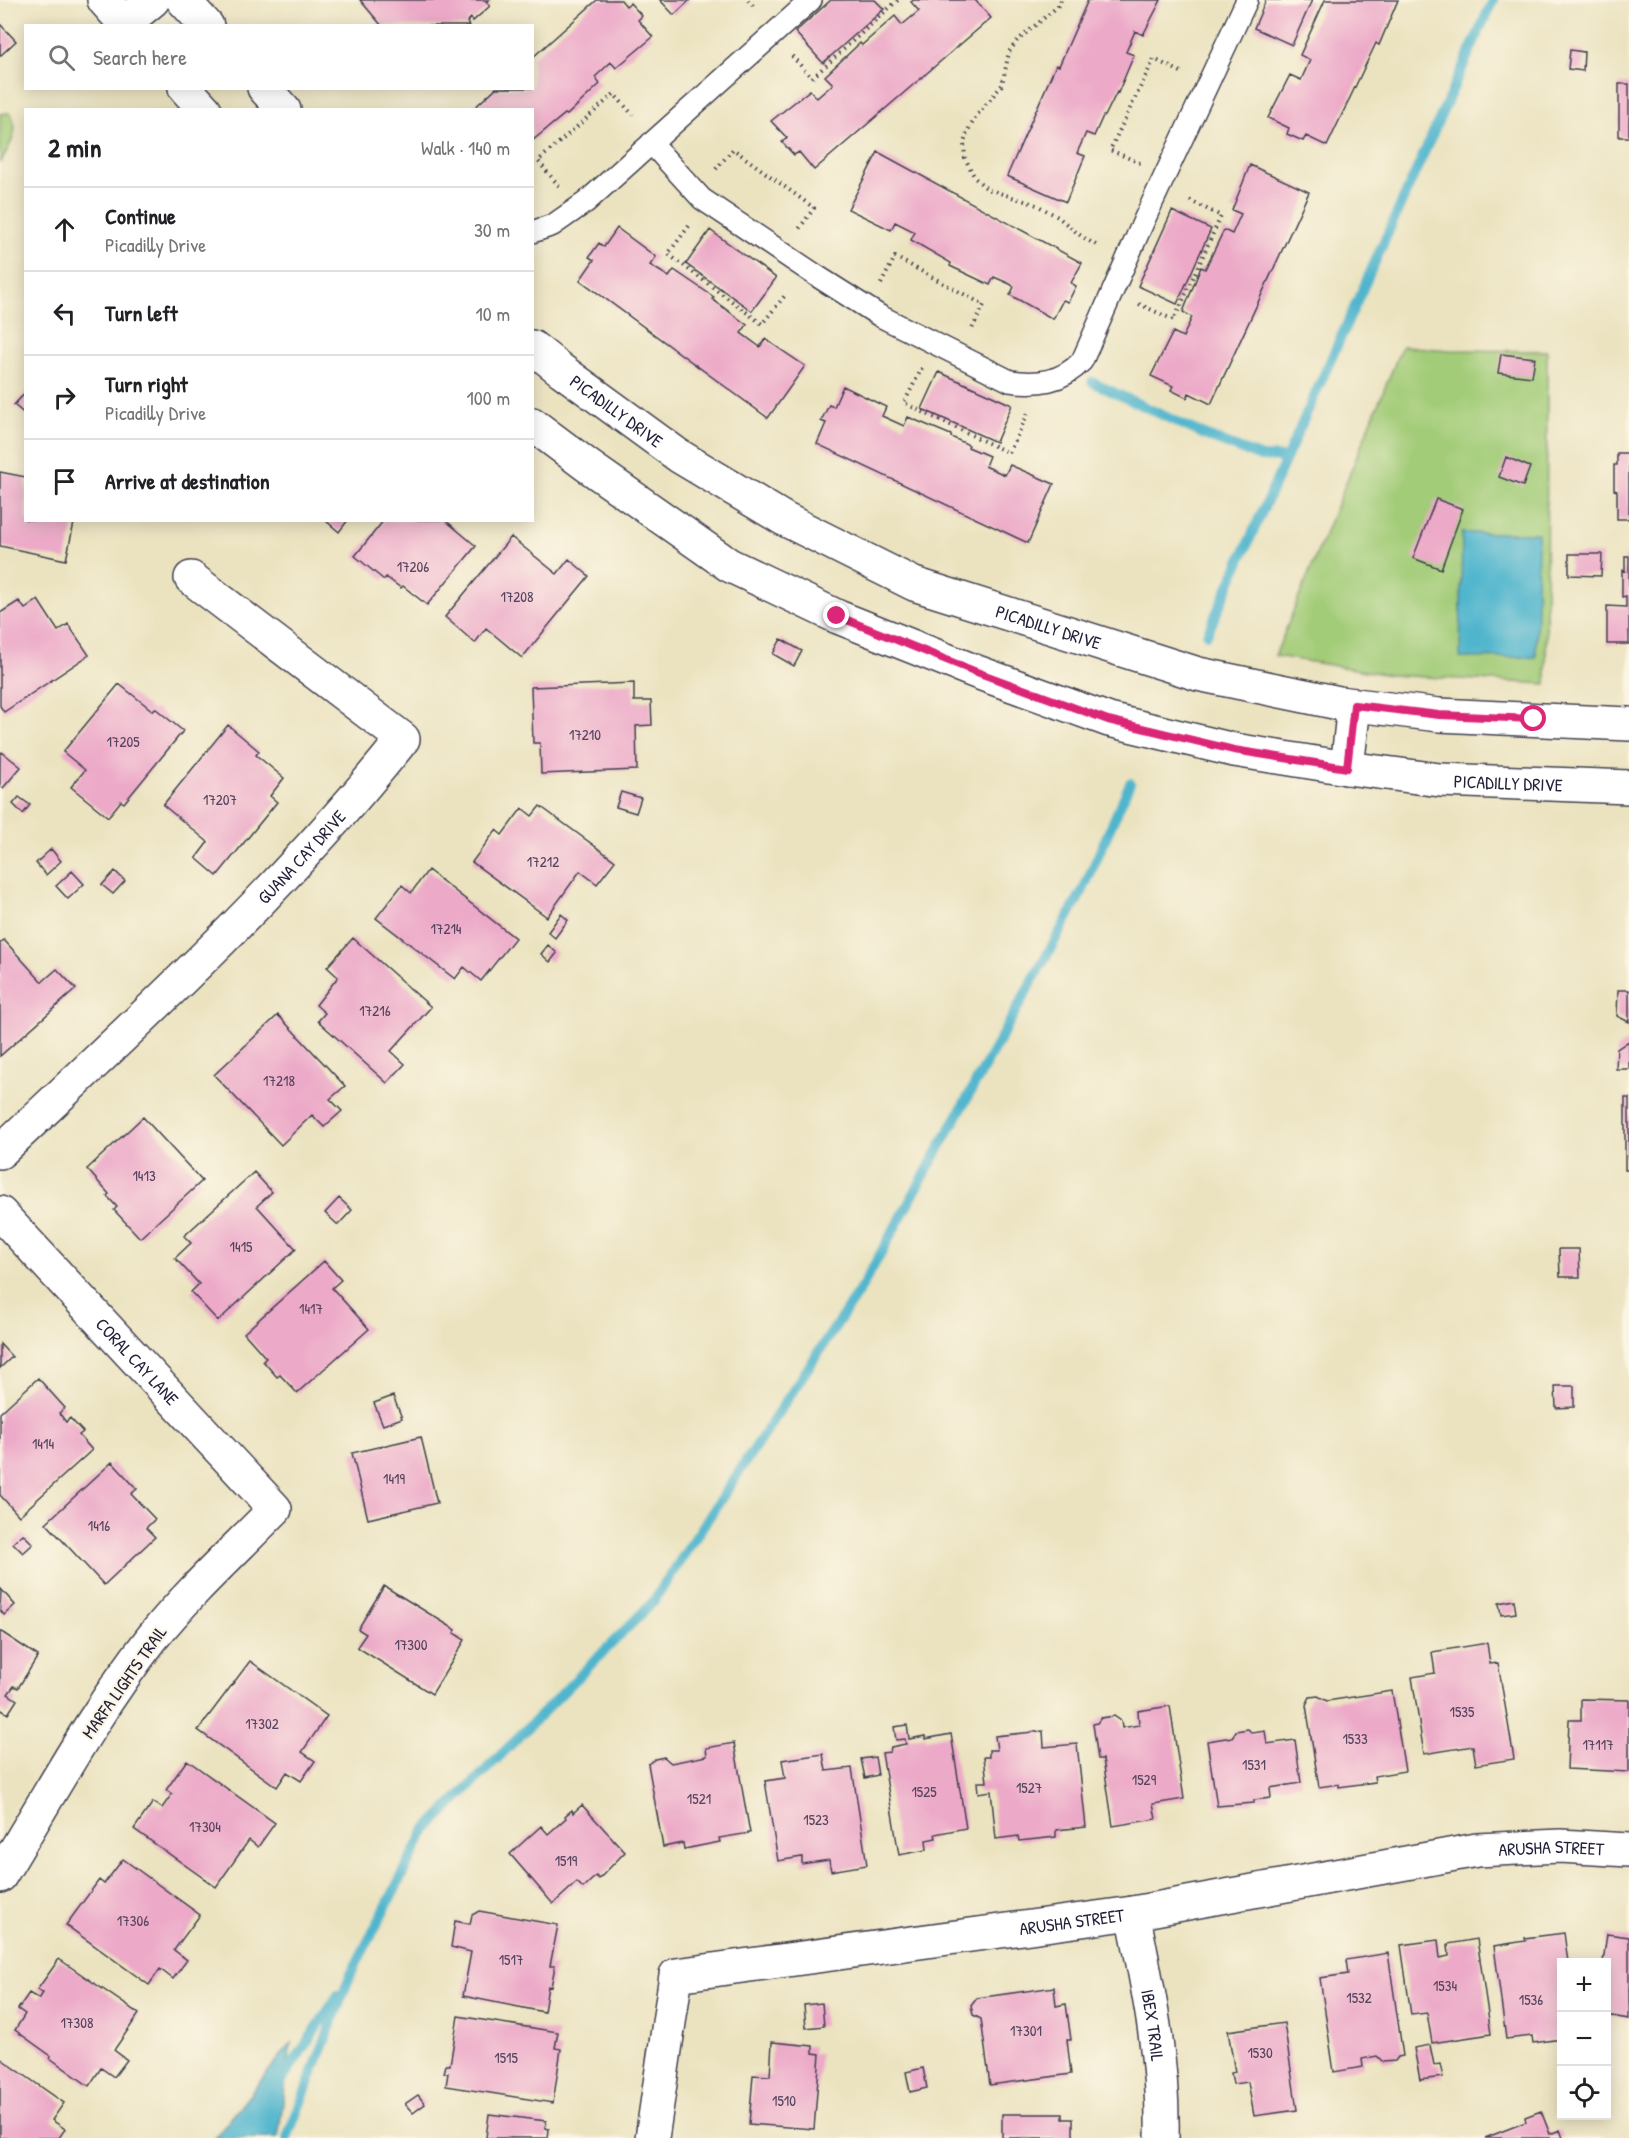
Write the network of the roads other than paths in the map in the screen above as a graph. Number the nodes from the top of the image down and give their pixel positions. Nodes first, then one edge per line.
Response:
1 (153, 0) edge
2 (183, 0) edge
3 (811, 0) edge
4 (1247, 0) edge
5 (119, 16) edge
6 (205, 24) edge
7 (187, 90) edge
8 (266, 90) edge
9 (203, 108) edge
10 (282, 108) edge
11 (651, 143) junction
12 (534, 231) edge
13 (534, 349) edge
14 (534, 426) edge
15 (191, 578) dead end
16 (1354, 705) junction
17 (1629, 724) edge
18 (1347, 768) junction
19 (1629, 787) edge
20 (0, 1152) edge
21 (0, 1213) edge
22 (275, 1509) joint
23 (1629, 1850) edge
24 (0, 1876) edge
25 (1133, 1913) junction
26 (652, 2138) edge
27 (1162, 2138) edge

1 - 5 street
2 - 6 street
3 - 11 lane
4 - 11 lane
7 - 9 street
8 - 10 street
11 - 12 lane
13 - 16 street, PICADILLY DRIVE
14 - 18 street, PICADILLY DRIVE
15 - 20 street, GUANA CAY DRIVE
16 - 17 street, PICADILLY DRIVE
16 - 18 street
18 - 19 street, PICADILLY DRIVE
21 - 22 street, CORAL CAY LANE
22 - 24 street, MARFA LIGHTS TRAIL
23 - 25 street, ARUSHA STREET
25 - 26 street, ARUSHA STREET
25 - 27 street, IBEX TRAIL

